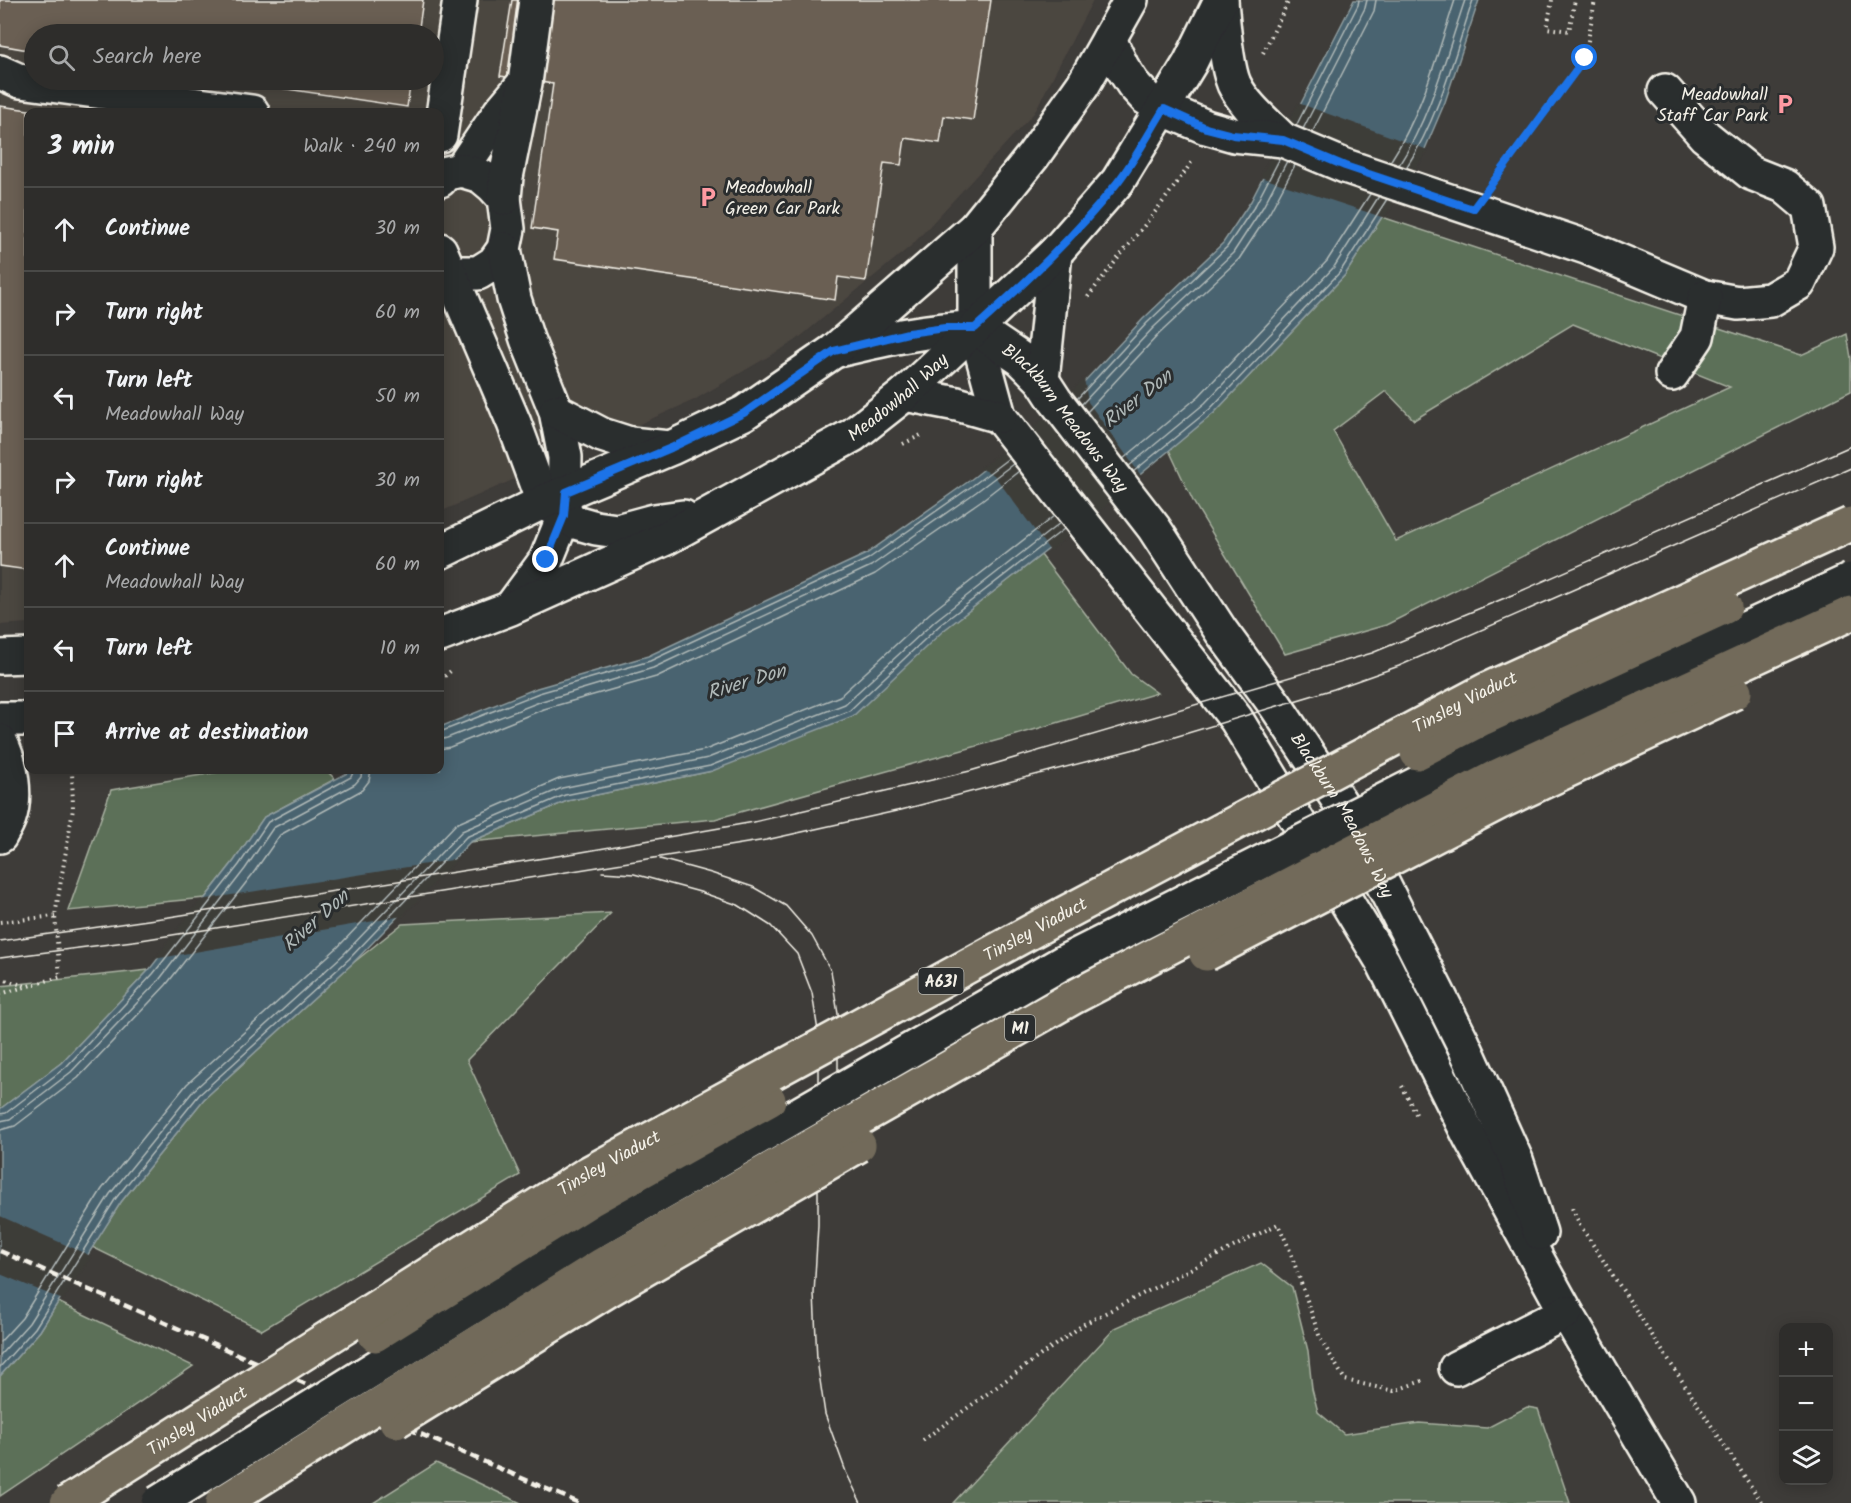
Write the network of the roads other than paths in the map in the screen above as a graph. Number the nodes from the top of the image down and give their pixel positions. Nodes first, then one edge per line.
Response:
1 (459, 0) edge
2 (536, 0) edge
3 (1131, 0) edge
4 (1221, 1) edge
5 (1109, 39) junction
6 (7, 80) edge
7 (24, 82) edge
8 (525, 82) junction
9 (84, 90) edge
10 (1665, 91) dead end
11 (221, 108) edge
12 (444, 108) edge
13 (1164, 109) junction
14 (1283, 140) junction
15 (444, 170) edge
16 (504, 198) junction
17 (975, 228) junction
18 (504, 249) junction
19 (1055, 253) junction
20 (444, 267) edge
21 (444, 269) edge
22 (1705, 297) junction
23 (975, 328) junction
24 (834, 351) junction
25 (1672, 374) dead end
26 (1049, 390) junction
27 (905, 394) junction
28 (556, 411) junction
29 (1008, 427) junction
30 (671, 448) junction
31 (558, 503) junction
32 (709, 513) junction
33 (1851, 524) edge
34 (1851, 549) edge
35 (444, 550) edge
36 (1851, 580) edge
37 (511, 608) junction
38 (1851, 613) edge
39 (444, 633) edge
40 (1851, 638) edge
41 (24, 656) edge
42 (0, 657) edge
43 (0, 719) edge
44 (24, 719) edge
45 (0, 741) edge
46 (0, 836) edge
47 (1566, 1312) junction
48 (1456, 1368) road end
49 (67, 1503) edge
50 (106, 1503) edge
51 (158, 1503) edge
52 (222, 1503) edge
53 (262, 1503) edge
54 (1679, 1503) edge

1 - 12 street
2 - 8 street
3 - 5 street
4 - 13 street, Meadowhall Way
4 - 14 street
5 - 13 street
5 - 17 street
6 - 7 street
8 - 15 street
8 - 16 street
9 - 11 street
10 - 22 street
13 - 14 street
13 - 19 street, Meadowhall Way
14 - 22 street
15 - 16 street
16 - 18 street
17 - 23 street
17 - 24 street
18 - 20 street
18 - 28 street
19 - 23 street, Meadowhall Way
19 - 26 street
21 - 31 street
22 - 25 street
23 - 24 street
23 - 26 street, Blackburn Meadows Way
23 - 27 street, Meadowhall Way
23 - 29 street, Blackburn Meadows Way
24 - 30 street
26 - 47 street, Blackburn Meadows Way
27 - 29 street
27 - 32 street, Meadowhall Way
28 - 30 street
28 - 31 street
29 - 47 street, Blackburn Meadows Way
30 - 31 street
31 - 32 street
31 - 35 street
31 - 37 street
32 - 37 street, Meadowhall Way
33 - 49 highway, Tinsley Viaduct / A631, bridge
34 - 50 highway, Tinsley Viaduct, bridge
36 - 51 street, bridge
37 - 39 street, Meadowhall Way
38 - 52 highway, M1, bridge
40 - 53 highway, bridge
41 - 42 street
43 - 44 street
45 - 46 street
47 - 48 street
47 - 54 street, Blackburn Meadows Way

